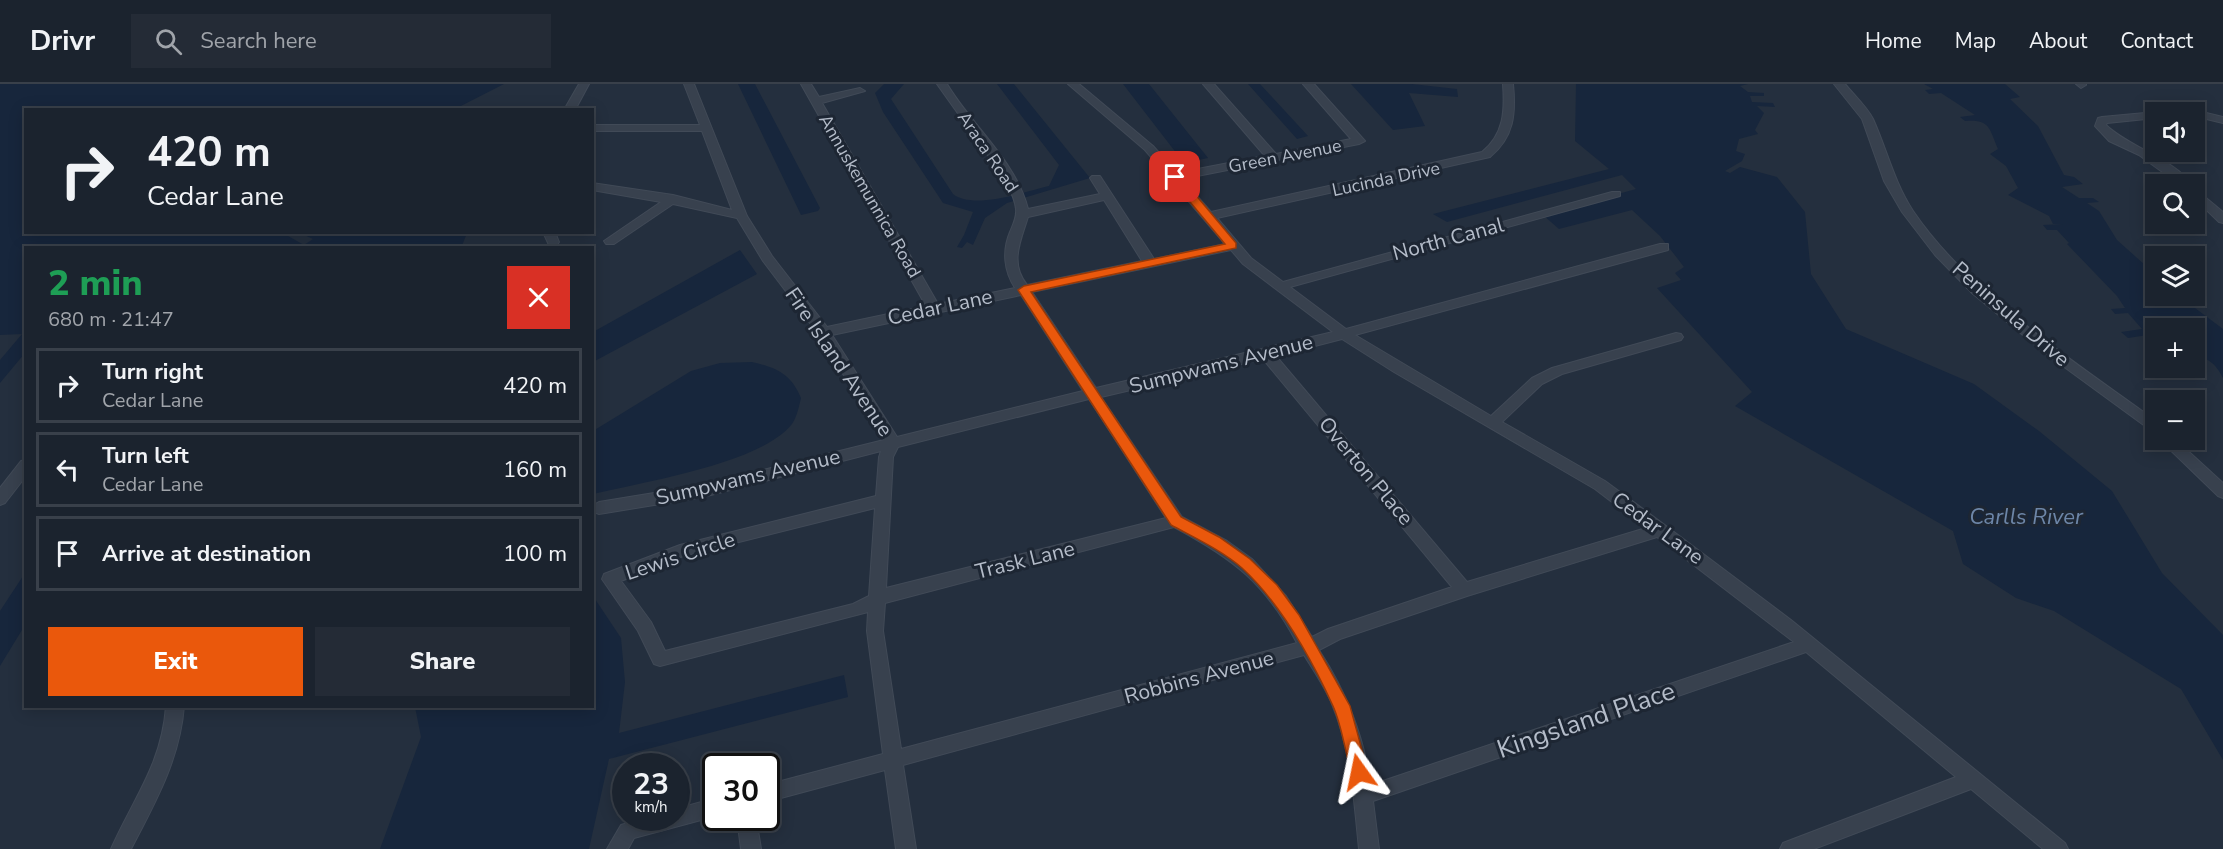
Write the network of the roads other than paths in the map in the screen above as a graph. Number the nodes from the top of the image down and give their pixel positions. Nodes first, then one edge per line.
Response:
1 (584, 84) edge
2 (689, 84) edge
3 (806, 84) edge
4 (942, 84) edge
5 (1073, 84) edge
6 (1208, 84) edge
7 (1308, 84) edge
8 (1508, 84) edge
9 (1839, 84) edge
10 (860, 92) dead end
11 (815, 101) junction
12 (570, 108) edge
13 (2205, 115) edge
14 (2145, 116) edge
15 (2222, 119) edge
16 (594, 128) edge
17 (707, 128) junction
18 (2145, 154) edge
19 (1273, 158) junction
20 (2155, 162) edge
21 (2172, 174) edge
22 (1175, 177) junction
23 (1096, 178) dead end
24 (594, 186) edge
25 (1616, 194) dead end
26 (1108, 196) junction
27 (673, 200) junction
28 (1020, 202) junction
29 (2205, 202) edge
30 (741, 216) junction
31 (1207, 217) junction
32 (2223, 219) edge
33 (610, 241) dead end
34 (1232, 246) junction
35 (1664, 247) dead end
36 (1150, 263) junction
37 (1281, 285) junction
38 (1024, 290) junction
39 (934, 308) junction
40 (824, 333) junction
41 (1344, 334) junction
42 (1676, 337) dead end
43 (1266, 353) junction
44 (1094, 394) junction
45 (2145, 421) edge
46 (1493, 422) junction
47 (893, 442) junction
48 (2178, 450) edge
49 (24, 468) edge
50 (2223, 492) edge
51 (0, 499) edge
52 (883, 500) junction
53 (599, 508) dead end
54 (1176, 521) junction
55 (1660, 530) junction
56 (1464, 590) junction
57 (875, 602) junction
58 (1808, 645) junction
59 (1309, 647) junction
60 (175, 708) edge
61 (892, 759) junction
62 (1971, 780) junction
63 (780, 790) edge
64 (1364, 796) junction
65 (702, 811) edge
66 (749, 831) edge
67 (121, 849) edge
68 (617, 849) edge
69 (751, 849) edge
70 (906, 849) edge
71 (1369, 849) edge
72 (1790, 849) edge
73 (2058, 849) edge

1 - 12 street
2 - 17 street, Fire Island Avenue
3 - 11 street, Annuskemunnica Road
4 - 28 street, Araca Road
5 - 22 street, Cedar Lane
6 - 19 street
7 - 19 street, Green Avenue
8 - 31 street, Lucinda Drive
9 - 45 street, Peninsula Drive
10 - 11 street
11 - 39 street, Annuskemunnica Road
13 - 15 street
14 - 18 street
16 - 17 street
17 - 30 street, Fire Island Avenue
19 - 22 street, Green Avenue
20 - 21 street
22 - 31 street, Cedar Lane
23 - 26 street
24 - 27 street
25 - 37 street, North Canal
26 - 28 street
26 - 36 street
27 - 30 street
27 - 33 street
28 - 38 street, Araca Road
29 - 32 street
30 - 40 street, Fire Island Avenue
31 - 34 street, Cedar Lane
34 - 36 street, Cedar Lane
34 - 37 street, Cedar Lane
35 - 41 street, Sumpwams Avenue
36 - 38 street, Cedar Lane
37 - 41 street, Cedar Lane
38 - 39 street, Cedar Lane
38 - 44 street, Araca Road
39 - 40 street, Cedar Lane
40 - 47 street, Fire Island Avenue
41 - 43 street, Sumpwams Avenue
41 - 46 street, Cedar Lane
42 - 46 street
43 - 44 street, Sumpwams Avenue
43 - 56 street, Overton Place
44 - 47 street, Sumpwams Avenue
44 - 54 street, Araca Road
46 - 55 street, Cedar Lane
47 - 52 street, Fire Island Avenue
47 - 53 street, Sumpwams Avenue
48 - 50 street
49 - 51 street
52 - 57 street, Fire Island Avenue
52 - 57 street, Lewis Circle
54 - 57 street, Trask Lane
54 - 59 street
55 - 56 street, Robbins Avenue
55 - 58 street, Cedar Lane
56 - 59 street, Robbins Avenue
57 - 61 street, Fire Island Avenue
58 - 62 street, Cedar Lane
58 - 64 street, Kingsland Place
59 - 61 street, Robbins Avenue
59 - 64 street
60 - 67 street
61 - 63 street, Robbins Avenue
61 - 70 street, Fire Island Avenue
62 - 72 street
62 - 73 street, Cedar Lane
64 - 71 street
65 - 68 street
66 - 69 street

